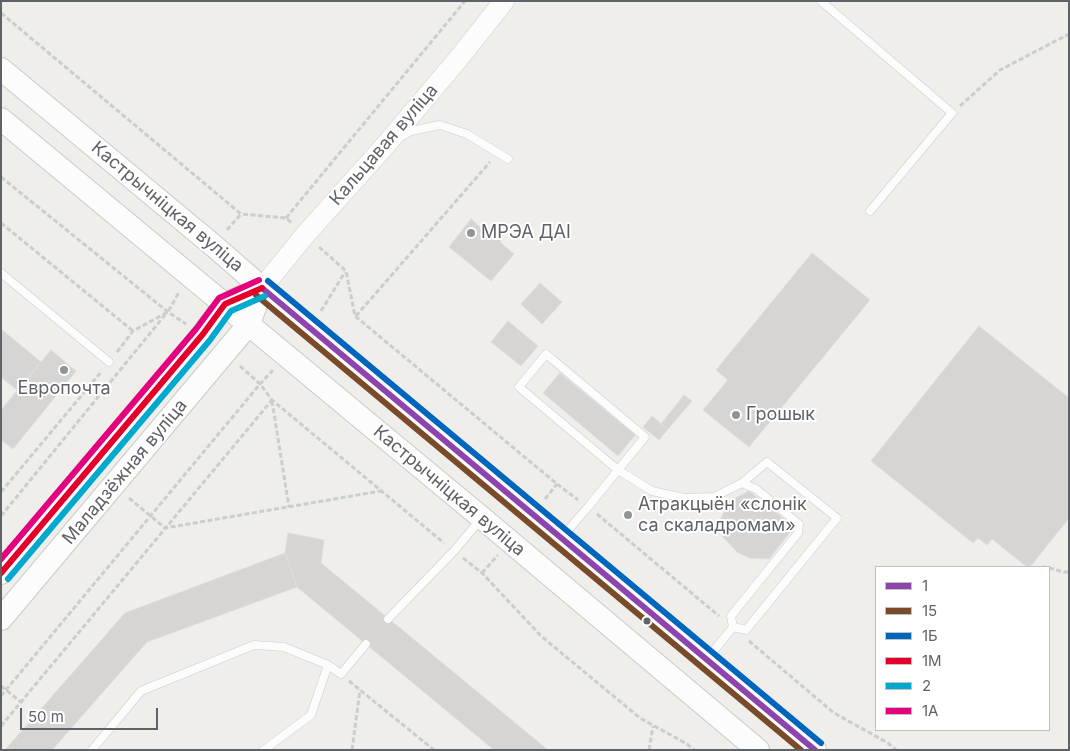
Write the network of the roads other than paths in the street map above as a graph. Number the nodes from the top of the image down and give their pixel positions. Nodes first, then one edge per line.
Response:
1 (504, 1) edge
2 (820, 1) edge
3 (1, 69) edge
4 (1, 119) edge
5 (383, 148) junction
6 (508, 159) dead end
7 (870, 211) dead end
8 (1, 273) edge
9 (262, 288) junction
10 (225, 304) junction
11 (249, 324) junction
12 (109, 362) road end
13 (618, 470) junction
14 (742, 483) junction
15 (482, 518) junction
16 (561, 538) junction
17 (1, 574) edge
18 (1, 619) edge
19 (388, 619) dead end
20 (733, 627) junction
21 (366, 644) dead end
22 (707, 660) junction
23 (328, 666) junction
24 (92, 750) edge
25 (264, 750) edge
26 (758, 750) edge
27 (815, 750) edge

1 - 5 street, Кальцавая вуліца
2 - 7 lane
3 - 9 main road, Кастрычніцкая вуліца
4 - 10 main road, Кастрычніцкая вуліца
5 - 6 lane
5 - 9 street, Кальцавая вуліца
8 - 12 lane
9 - 10 main road
9 - 11 main road, Маладзёжная вуліца
9 - 16 main road, Кастрычніцкая вуліца
10 - 11 main road, Кастрычніцкая вуліца
10 - 17 main road, Маладзёжная вуліца
11 - 15 main road, Кастрычніцкая вуліца
11 - 18 main road, Маладзёжная вуліца
13 - 13 lane
13 - 14 lane
13 - 16 lane
14 - 20 lane
14 - 20 lane
15 - 19 lane
15 - 26 main road, Кастрычніцкая вуліца
16 - 22 main road, Кастрычніцкая вуліца
20 - 22 lane
21 - 23 lane
22 - 27 main road, Кастрычніцкая вуліца
23 - 24 lane
23 - 25 lane

